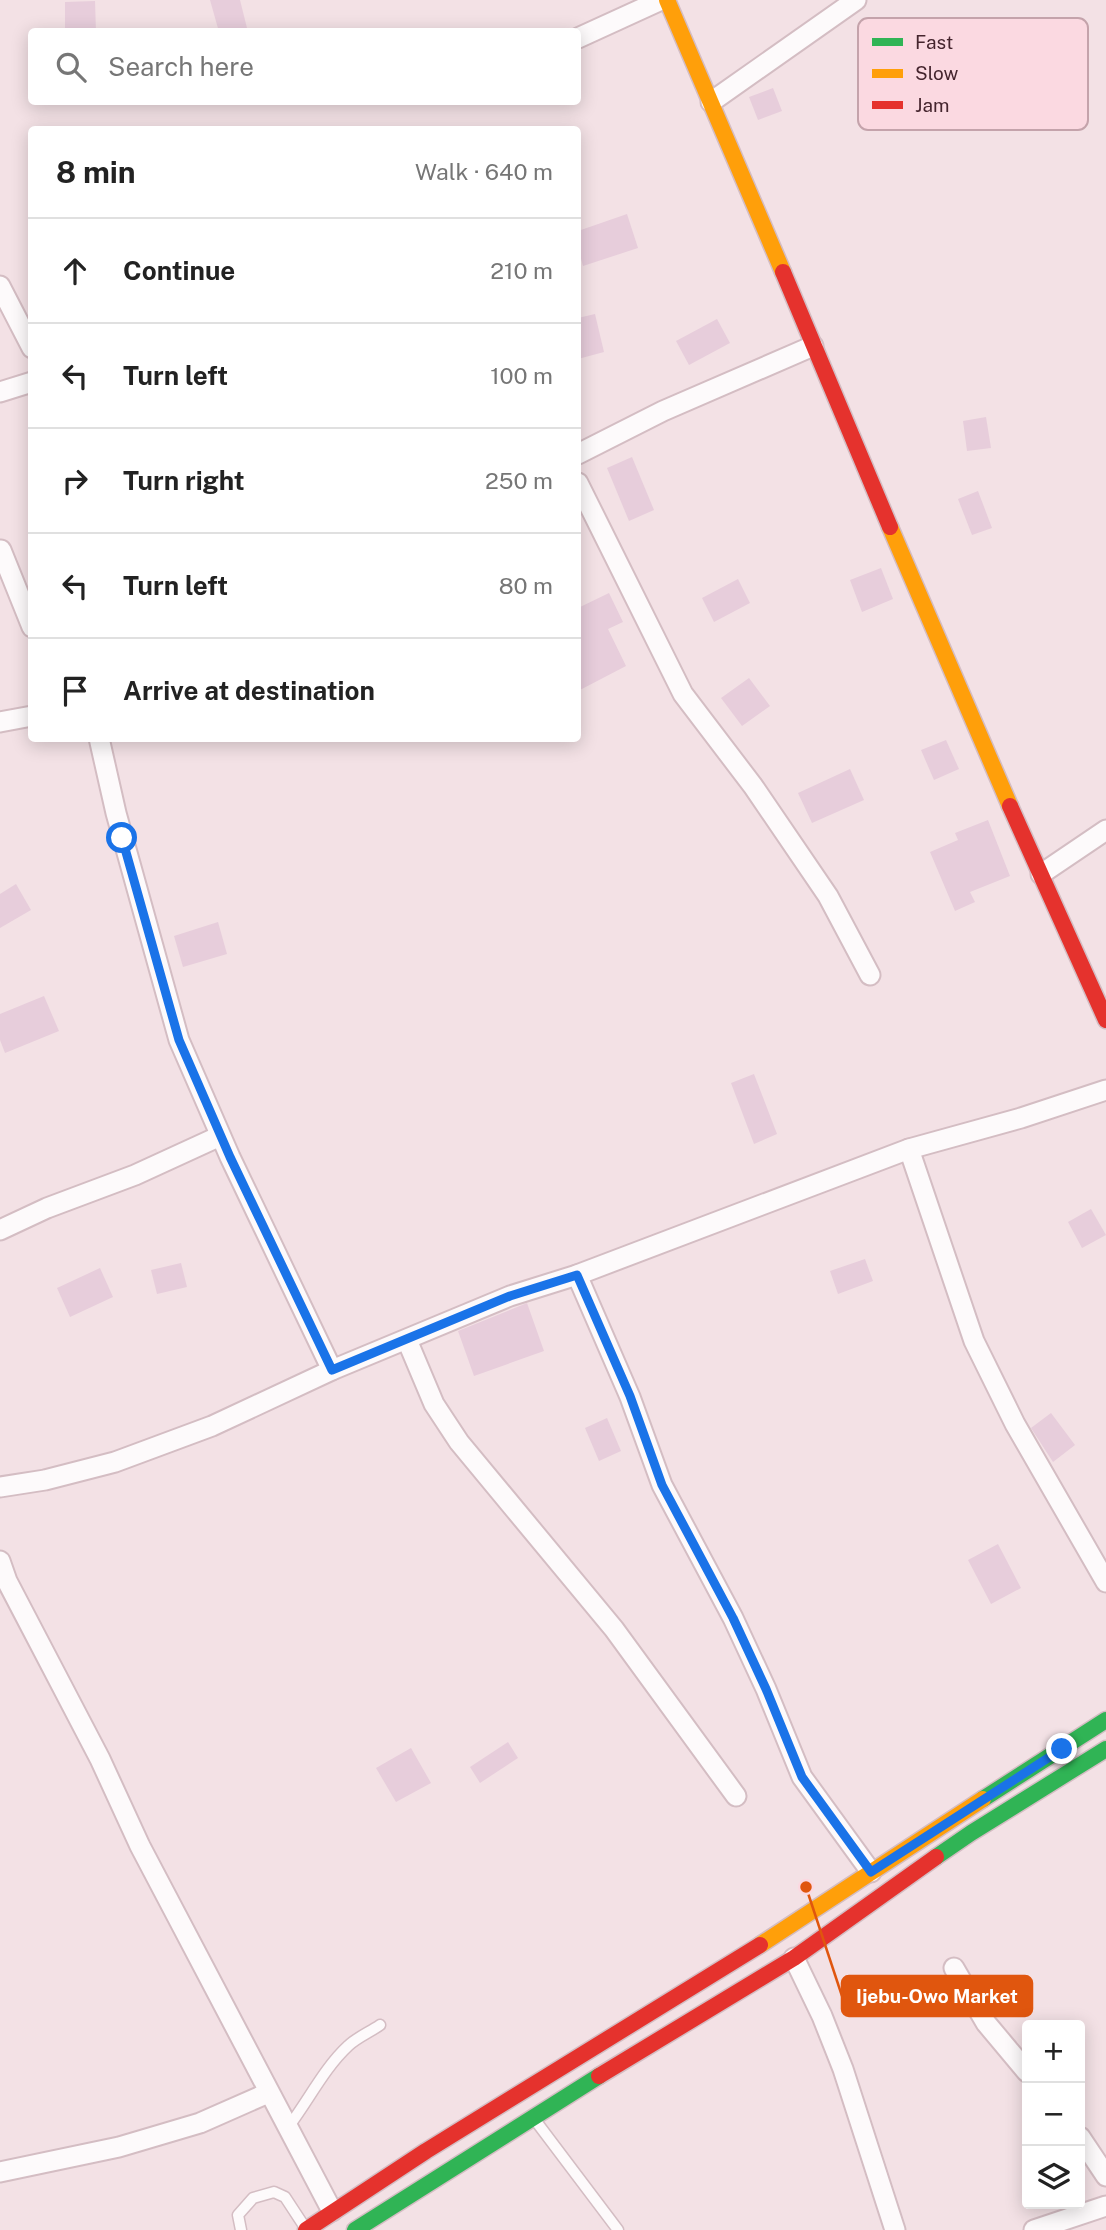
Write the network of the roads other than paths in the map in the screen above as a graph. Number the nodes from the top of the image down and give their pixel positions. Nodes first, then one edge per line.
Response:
1 (660, 0) edge
2 (667, 0) edge
3 (856, 0) edge
4 (581, 37) edge
5 (711, 102) junction
6 (0, 286) edge
7 (28, 340) edge
8 (813, 346) junction
9 (28, 383) edge
10 (0, 392) edge
11 (581, 452) edge
12 (581, 489) edge
13 (1, 550) edge
14 (28, 617) edge
15 (28, 717) edge
16 (0, 722) edge
17 (100, 742) edge
18 (1106, 830) edge
19 (1041, 874) junction
20 (870, 975) dead end
21 (1106, 1020) edge
22 (1106, 1090) edge
23 (220, 1136) junction
24 (909, 1149) junction
25 (0, 1230) edge
26 (577, 1275) junction
27 (407, 1340) junction
28 (332, 1370) junction
29 (0, 1487) edge
30 (0, 1560) edge
31 (1106, 1583) edge
32 (1106, 1720) edge
33 (1106, 1749) edge
34 (736, 1796) dead end
35 (871, 1872) junction
36 (794, 1958) junction
37 (954, 1968) dead end
38 (380, 2025) dead end
39 (1022, 2067) edge
40 (268, 2092) junction
41 (532, 2117) junction
42 (289, 2126) junction
43 (1085, 2144) edge
44 (0, 2172) edge
45 (1106, 2176) edge
46 (1106, 2206) edge
47 (332, 2211) junction
48 (242, 2230) edge
49 (306, 2230) edge
50 (355, 2230) edge
51 (618, 2230) edge
52 (895, 2230) edge
53 (1034, 2230) edge

1 - 4 street
2 - 5 main road
3 - 5 street
5 - 8 main road
6 - 7 street
8 - 11 street
8 - 19 main road
9 - 10 street
12 - 20 street
13 - 14 street
15 - 16 street
17 - 23 street
18 - 19 street
19 - 21 main road
22 - 24 street
23 - 25 street
23 - 28 street
24 - 26 street
24 - 31 street
26 - 27 street
26 - 35 street
27 - 28 street
27 - 34 street
28 - 29 street
30 - 40 street
32 - 35 main road
33 - 36 main road
35 - 47 main road
36 - 41 main road
36 - 52 street
37 - 39 street
38 - 42 lane
40 - 42 street
40 - 44 street
41 - 50 main road
41 - 51 lane
42 - 47 street
43 - 45 street
46 - 53 street
47 - 49 main road
48 - 49 lane

